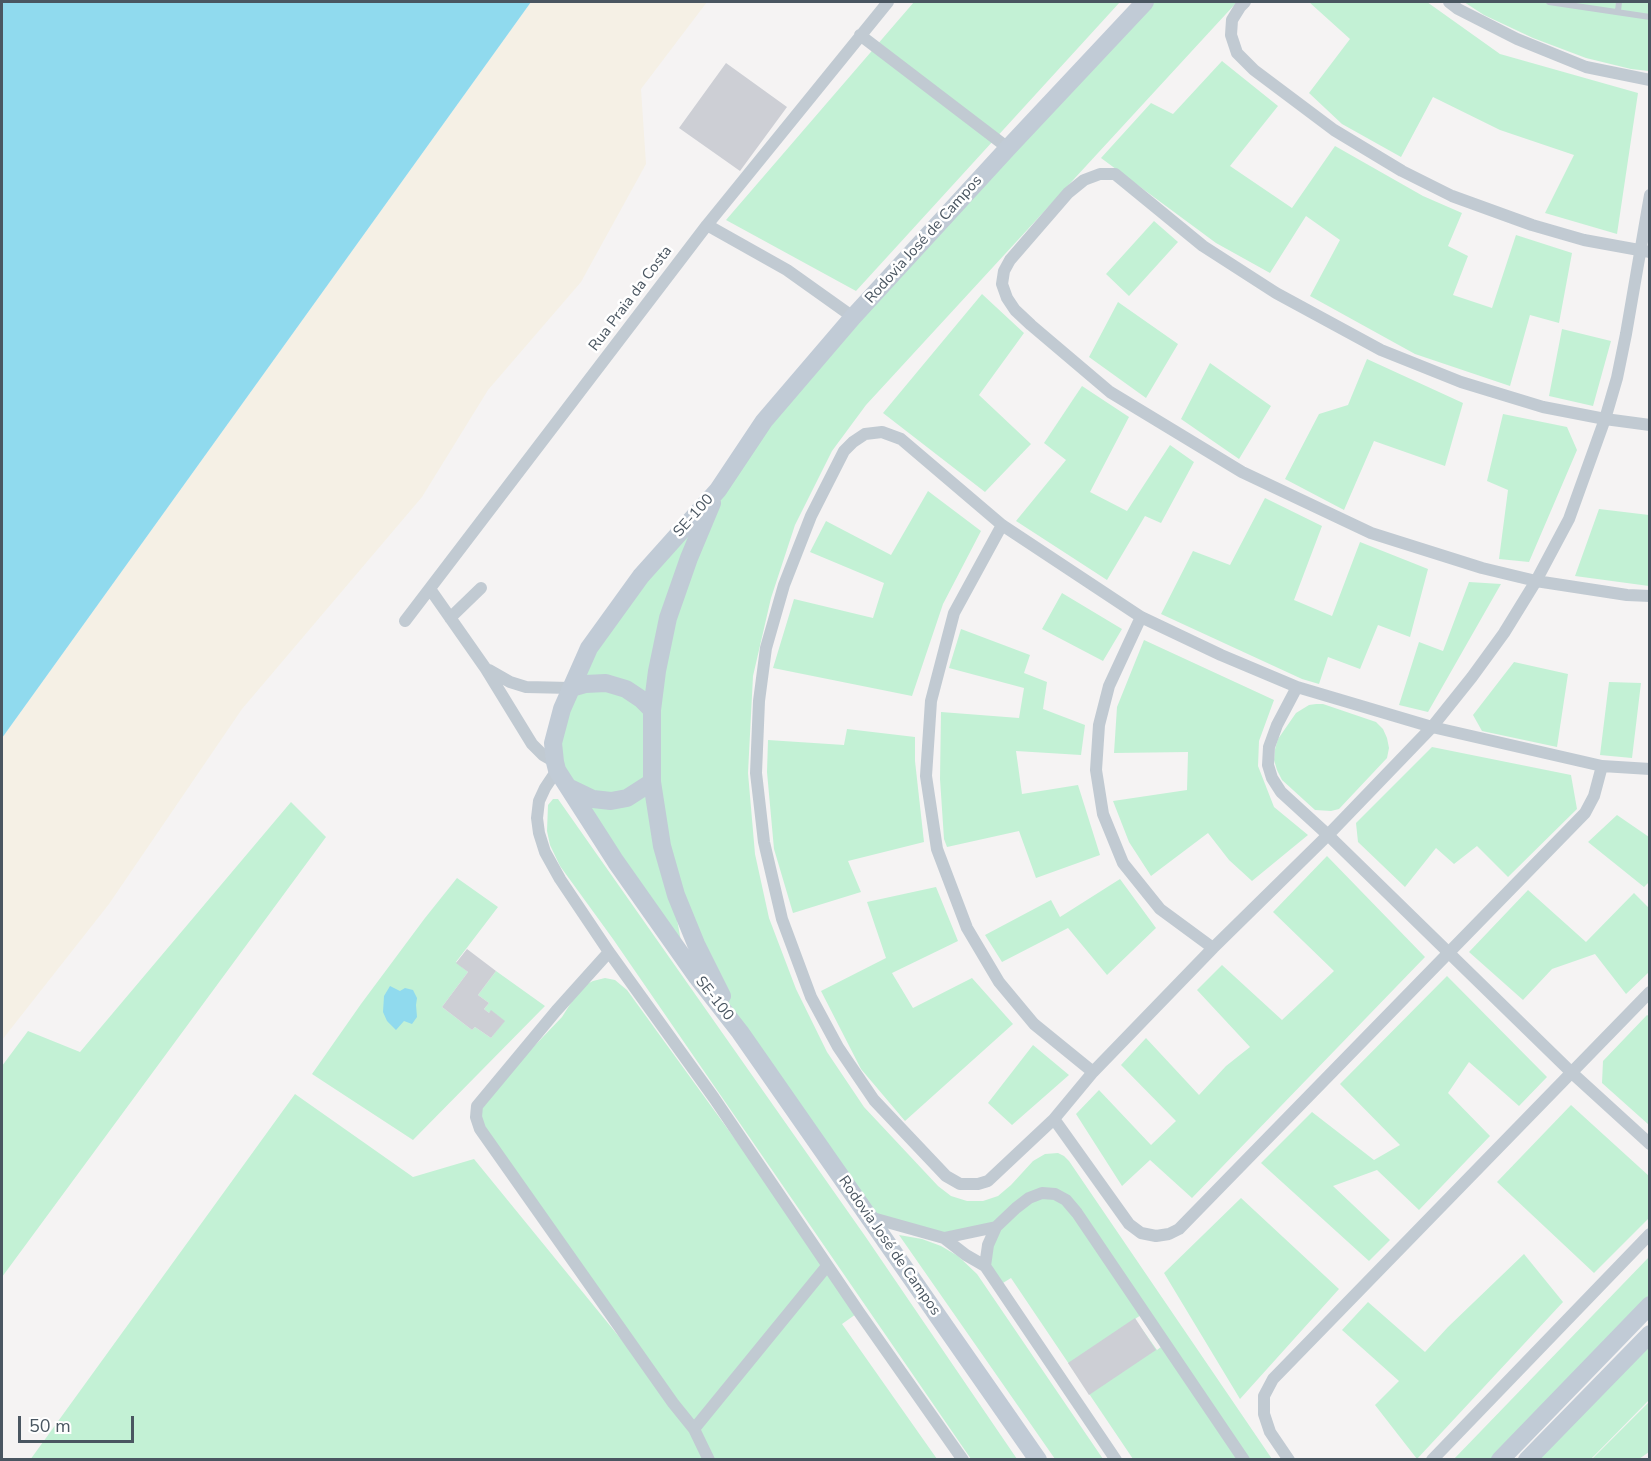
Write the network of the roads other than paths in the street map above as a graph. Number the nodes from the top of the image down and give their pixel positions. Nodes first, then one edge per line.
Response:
1 (888, 2) edge
2 (1145, 2) edge
3 (1245, 2) edge
4 (1449, 2) edge
5 (1549, 2) edge
6 (1619, 2) edge
7 (1617, 11) junction
8 (1650, 17) edge
9 (860, 35) junction
10 (1650, 80) edge
11 (1008, 148) junction
12 (1650, 195) edge
13 (707, 225) junction
14 (1645, 251) edge
15 (854, 317) junction
16 (1605, 419) junction
17 (1650, 425) edge
18 (718, 490) junction
19 (1002, 525) junction
20 (1536, 581) junction
21 (481, 588) dead end
22 (430, 589) junction
23 (1650, 596) edge
24 (1141, 617) junction
25 (450, 618) junction
26 (405, 621) dead end
27 (486, 669) junction
28 (1298, 687) junction
29 (571, 688) junction
30 (652, 710) junction
31 (1432, 728) junction
32 (556, 766) junction
33 (1602, 766) junction
34 (1650, 769) edge
35 (652, 782) junction
36 (567, 786) junction
37 (1328, 835) junction
38 (1214, 948) junction
39 (609, 952) junction
40 (1449, 953) junction
41 (1650, 992) edge
42 (740, 1032) junction
43 (1093, 1072) junction
44 (1570, 1072) junction
45 (1054, 1119) junction
46 (1650, 1144) edge
47 (869, 1217) junction
48 (996, 1227) junction
49 (1650, 1234) edge
50 (944, 1238) junction
51 (827, 1266) junction
52 (986, 1266) junction
53 (1650, 1305) edge
54 (1650, 1334) edge
55 (694, 1430) junction
56 (709, 1460) edge
57 (963, 1460) edge
58 (1038, 1460) edge
59 (1116, 1460) edge
60 (1244, 1460) edge
61 (1289, 1460) edge
62 (1432, 1460) edge
63 (1500, 1460) edge
64 (1527, 1460) edge

1 - 9 street, Rua Praia da Costa
2 - 11 main road, Rodovia José de Campos / SE-100
3 - 14 street
4 - 10 street
5 - 7 lane
6 - 7 lane
7 - 8 lane
9 - 11 street
9 - 13 street, Rua Praia da Costa
11 - 15 main road, Rodovia José de Campos / SE-100
12 - 14 street
13 - 15 street
13 - 22 street, Rua Praia da Costa
14 - 16 street
15 - 18 main road, Rodovia José de Campos / SE-100
16 - 17 street
16 - 20 street
16 - 20 street
18 - 29 main road, SE-100 / SE-100
18 - 30 main road, SE-100 / SE-100
19 - 24 street
19 - 43 street
19 - 45 street
20 - 23 street
20 - 31 street
21 - 25 street
22 - 25 street
22 - 26 street, Rua Praia da Costa
24 - 28 street
24 - 38 street
25 - 27 street
27 - 29 street
27 - 32 street
28 - 31 street
28 - 37 street
29 - 30 main road
29 - 32 main road, SE-100 / SE-100
30 - 35 main road, SE-100 / SE-100
31 - 33 street
31 - 37 street
32 - 36 main road, SE-100 / SE-100
32 - 39 street
33 - 34 street
33 - 40 street
35 - 36 main road
35 - 42 main road, SE-100 / SE-100
36 - 42 main road, SE-100 / SE-100
37 - 38 street
37 - 40 street
38 - 43 street
39 - 51 street
39 - 55 street
40 - 44 street
40 - 45 street
41 - 44 street
42 - 47 main road, Rodovia José de Campos
43 - 45 street
44 - 46 street
44 - 61 street
47 - 50 street
47 - 58 main road, Rodovia José de Campos
48 - 50 street
48 - 52 street
48 - 60 street
49 - 62 street
50 - 52 street
51 - 55 street
51 - 57 street
52 - 59 street
53 - 63 main road
54 - 64 main road
55 - 56 street

